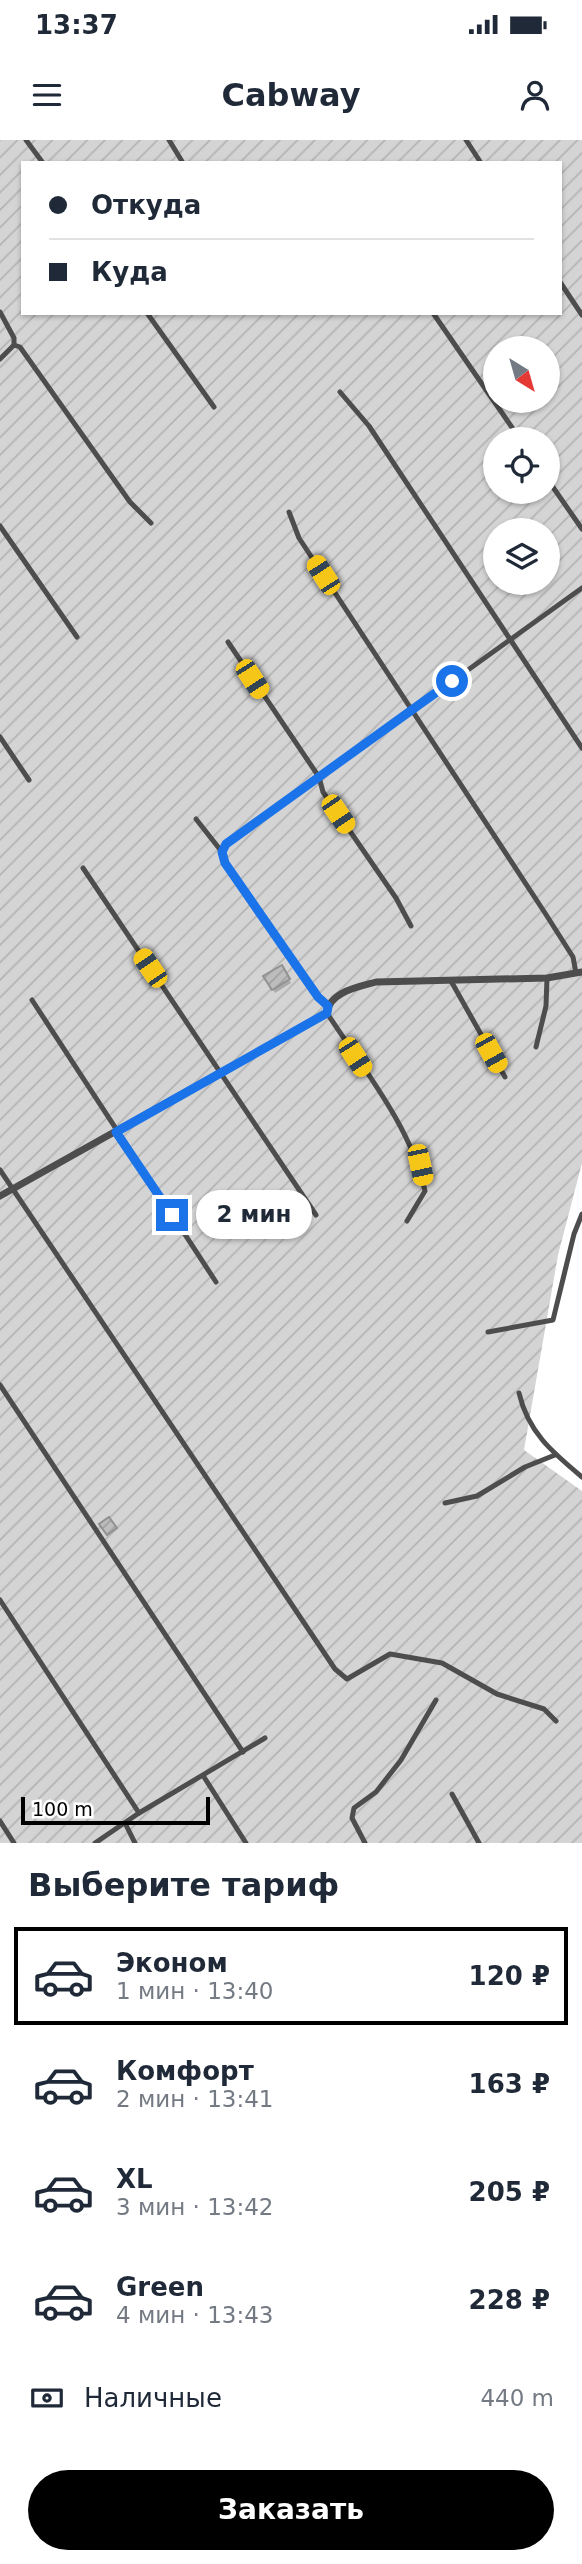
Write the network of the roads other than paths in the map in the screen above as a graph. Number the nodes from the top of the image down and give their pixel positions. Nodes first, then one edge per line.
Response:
1 (26, 140) edge
2 (169, 140) edge
3 (466, 140) edge
4 (42, 161) edge
5 (182, 161) edge
6 (480, 161) edge
7 (562, 285) edge
8 (0, 312) edge
9 (149, 315) edge
10 (434, 315) edge
11 (582, 315) edge
12 (14, 345) junction
13 (0, 359) edge
14 (340, 392) dead end
15 (214, 407) dead end
16 (512, 427) edge
17 (560, 497) edge
18 (289, 512) dead end
19 (151, 523) dead end
20 (0, 526) edge
21 (582, 529) edge
22 (582, 588) edge
23 (76, 637) dead end
24 (510, 639) junction
25 (228, 642) dead end
26 (413, 709) junction
27 (0, 737) edge
28 (582, 748) edge
29 (319, 777) junction
30 (29, 780) dead end
31 (196, 819) dead end
32 (222, 852) junction
33 (83, 868) dead end
34 (411, 926) dead end
35 (579, 973) edge
36 (547, 978) junction
37 (451, 981) junction
38 (32, 1000) dead end
39 (328, 1010) junction
40 (536, 1047) dead end
41 (220, 1072) junction
42 (505, 1077) dead end
43 (116, 1132) junction
44 (0, 1170) edge
45 (13, 1189) junction
46 (0, 1196) edge
47 (582, 1214) edge
48 (316, 1215) dead end
49 (407, 1221) dead end
50 (216, 1282) dead end
51 (488, 1332) dead end
52 (0, 1385) edge
53 (519, 1393) dead end
54 (555, 1455) junction
55 (582, 1477) edge
56 (445, 1503) dead end
57 (0, 1600) edge
58 (436, 1700) dead end
59 (556, 1721) dead end
60 (265, 1738) dead end
61 (243, 1752) junction
62 (204, 1777) junction
63 (452, 1794) dead end
64 (139, 1813) junction
65 (0, 1821) edge
66 (125, 1823) junction
67 (15, 1843) edge
68 (95, 1843) edge
69 (135, 1843) edge
70 (246, 1843) edge
71 (365, 1843) edge
72 (479, 1843) edge

1 - 4 lane
2 - 5 lane
3 - 6 lane
7 - 11 lane
8 - 12 lane
9 - 15 lane
10 - 16 lane
12 - 13 lane
12 - 19 lane
14 - 24 lane
17 - 21 lane
18 - 26 lane
20 - 23 lane
22 - 24 lane
24 - 26 lane
24 - 28 lane
25 - 29 lane
26 - 29 lane
26 - 35 lane
27 - 30 lane
29 - 32 lane
29 - 34 lane
31 - 32 lane
32 - 39 lane
33 - 41 lane
35 - 36 street
36 - 37 street
36 - 40 lane
37 - 39 street
37 - 42 lane
38 - 43 lane
39 - 41 street
39 - 49 lane
41 - 43 street
41 - 48 lane
43 - 45 street
43 - 50 lane
44 - 45 lane
45 - 46 street
45 - 59 lane
47 - 51 lane
52 - 61 lane
53 - 54 lane
54 - 55 lane
54 - 56 lane
57 - 64 lane
58 - 71 lane
60 - 61 lane
61 - 62 lane
62 - 64 lane
62 - 70 lane
63 - 72 lane
64 - 66 lane
65 - 67 lane
66 - 68 lane
66 - 69 lane

